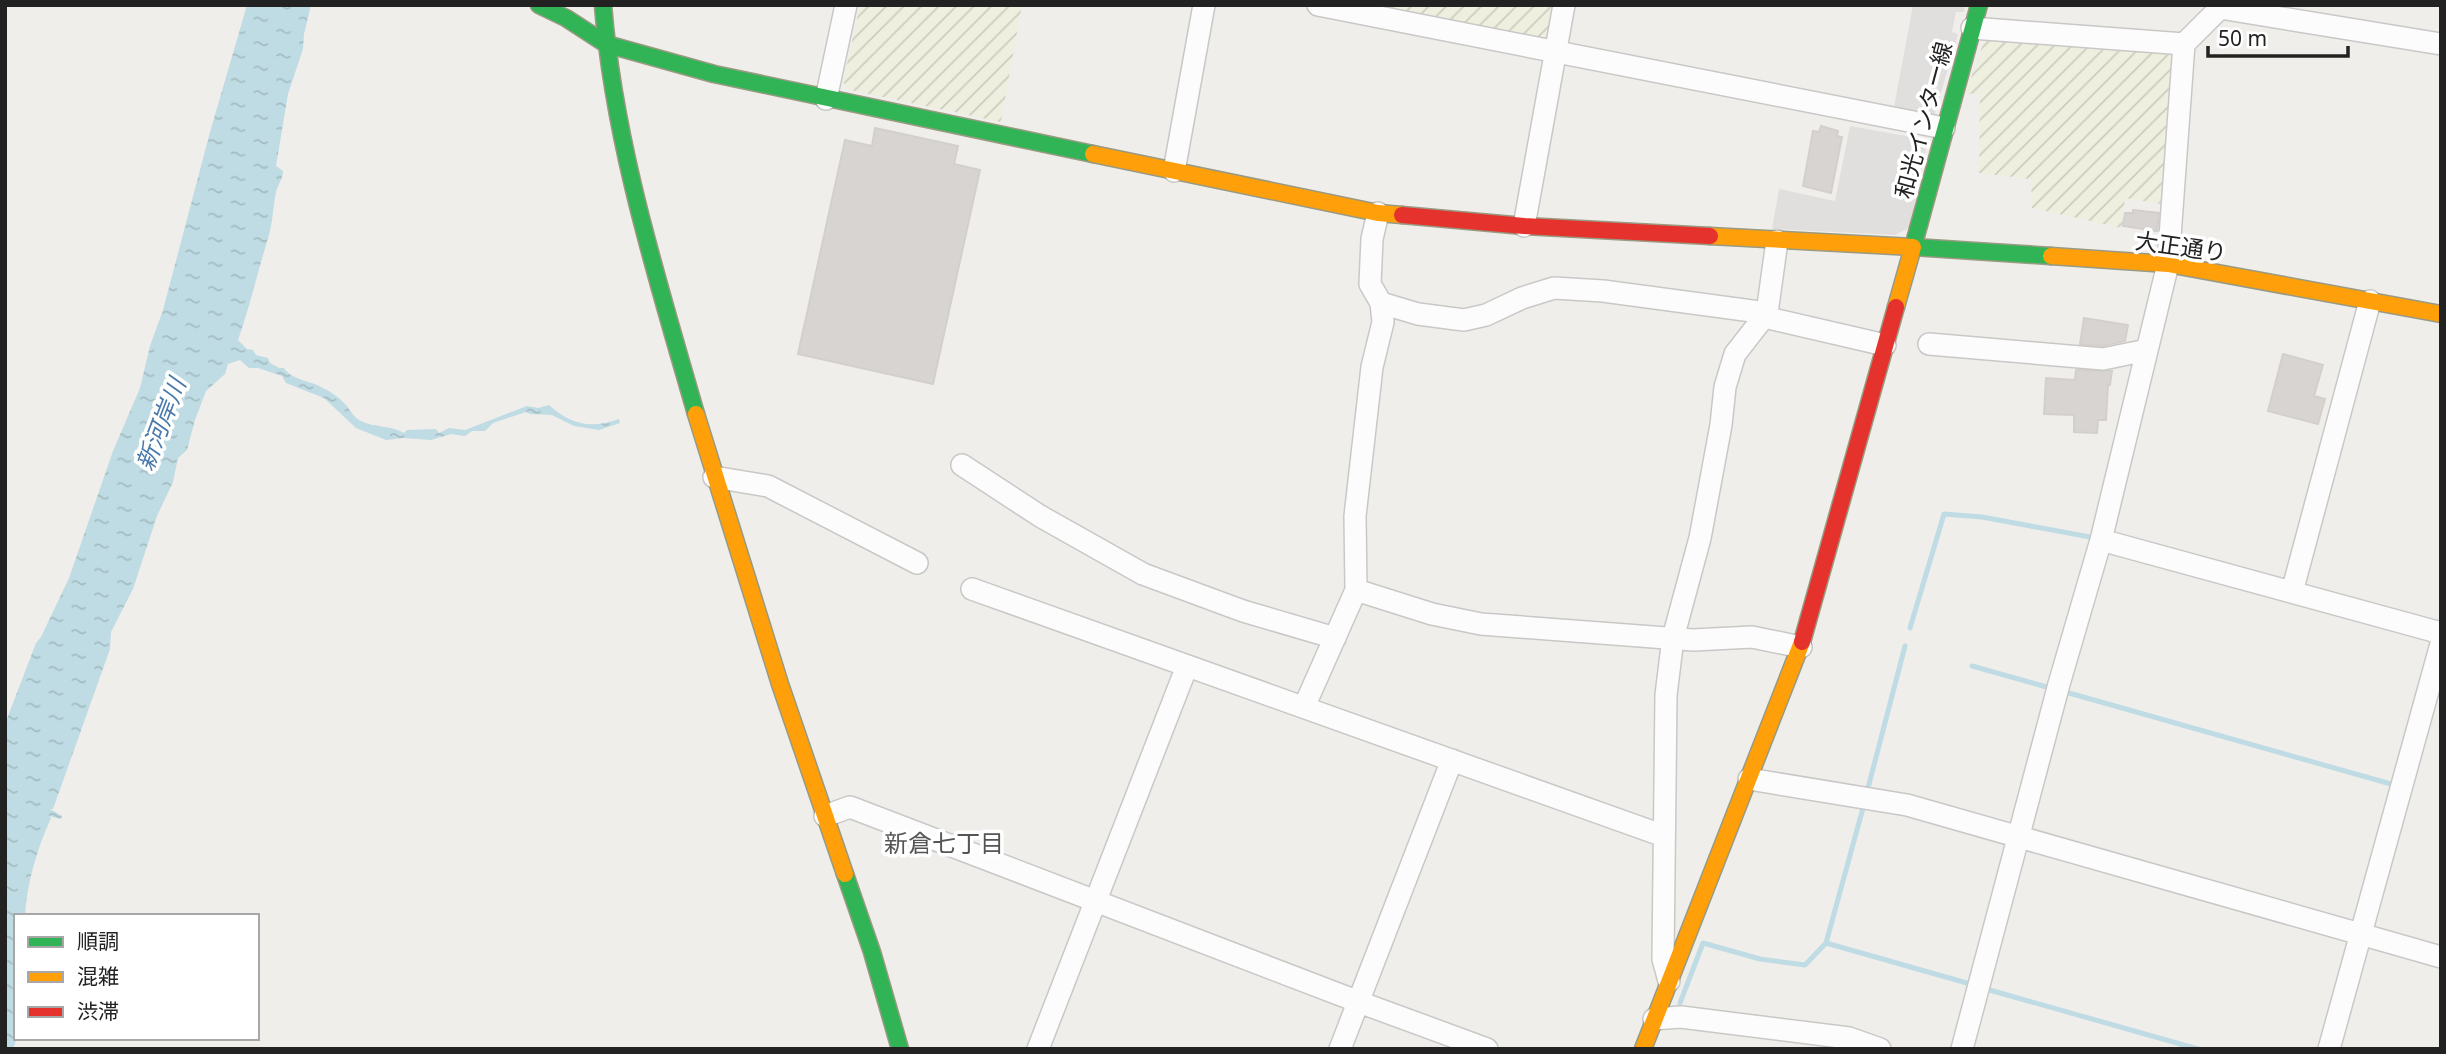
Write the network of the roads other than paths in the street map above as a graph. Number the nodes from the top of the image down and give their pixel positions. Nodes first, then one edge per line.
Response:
1 (540, 5) edge
2 (603, 5) edge
3 (846, 5) edge
4 (1204, 5) edge
5 (1318, 5) edge
6 (1564, 5) edge
7 (1979, 5) edge
8 (1972, 28) junction
9 (606, 44) junction
10 (2183, 44) junction
11 (2441, 44) edge
12 (1555, 51) junction
13 (825, 99) junction
14 (1944, 128) junction
15 (1174, 172) junction
16 (1377, 213) junction
17 (1524, 226) junction
18 (1777, 241) junction
19 (1913, 247) junction
20 (2168, 264) junction
21 (2370, 301) junction
22 (1381, 303) junction
23 (2441, 314) edge
24 (1765, 315) junction
25 (1929, 344) dead end
26 (1885, 345) junction
27 (2147, 350) junction
28 (962, 465) dead end
29 (714, 477) junction
30 (2101, 540) junction
31 (917, 563) dead end
32 (972, 590) dead end
33 (1356, 590) junction
34 (2292, 593) junction
35 (2441, 633) edge
36 (1335, 638) junction
37 (1673, 638) junction
38 (1801, 647) junction
39 (2440, 651) edge
40 (1187, 666) junction
41 (1304, 707) junction
42 (1452, 760) junction
43 (1749, 779) junction
44 (825, 816) junction
45 (1664, 836) junction
46 (2019, 839) junction
47 (1095, 901) junction
48 (2360, 934) junction
49 (2441, 957) edge
50 (1669, 982) junction
51 (1359, 1002) junction
52 (1654, 1019) junction
53 (900, 1049) edge
54 (1038, 1049) edge
55 (1340, 1049) edge
56 (1487, 1049) edge
57 (1643, 1049) edge
58 (1880, 1049) edge
59 (1962, 1049) edge
60 (2329, 1049) edge

1 - 9 street, 大正通り
2 - 9 street
3 - 13 street
4 - 15 street
5 - 12 street
6 - 12 street
7 - 8 street, 和光インター線
8 - 10 street
8 - 14 street, 和光インター線
9 - 13 street, 大正通り
9 - 29 street
10 - 11 street
10 - 20 street
12 - 14 street
12 - 17 street
13 - 15 street, 大正通り
14 - 19 street, 和光インター線
15 - 16 street, 大正通り
16 - 17 street, 大正通り
16 - 22 street
17 - 18 street, 大正通り
18 - 19 street, 大正通り
18 - 24 street
19 - 20 street, 大正通り
19 - 26 street, 和光インター線
20 - 21 street, 大正通り
20 - 27 street
21 - 23 street, 大正通り
21 - 34 street
22 - 24 street
22 - 33 street
24 - 26 street
24 - 37 street
25 - 27 street
26 - 38 street, 和光インター線
27 - 30 street
28 - 36 street
29 - 31 street
29 - 44 street
30 - 34 street
30 - 46 street
32 - 40 street
33 - 36 street
33 - 37 street
34 - 35 street
36 - 41 street
37 - 38 street
37 - 45 street
38 - 43 street, 和光インター線
39 - 48 street
40 - 41 street
40 - 47 street
41 - 42 street
42 - 45 street
42 - 51 street
43 - 46 street
43 - 50 street, 和光インター線
44 - 47 street
44 - 53 street
45 - 50 street
46 - 48 street
46 - 59 street
47 - 51 street
47 - 54 street
48 - 49 street
48 - 60 street
50 - 52 street, 和光インター線
51 - 55 street
51 - 56 street
52 - 57 street, 和光インター線
52 - 58 street

